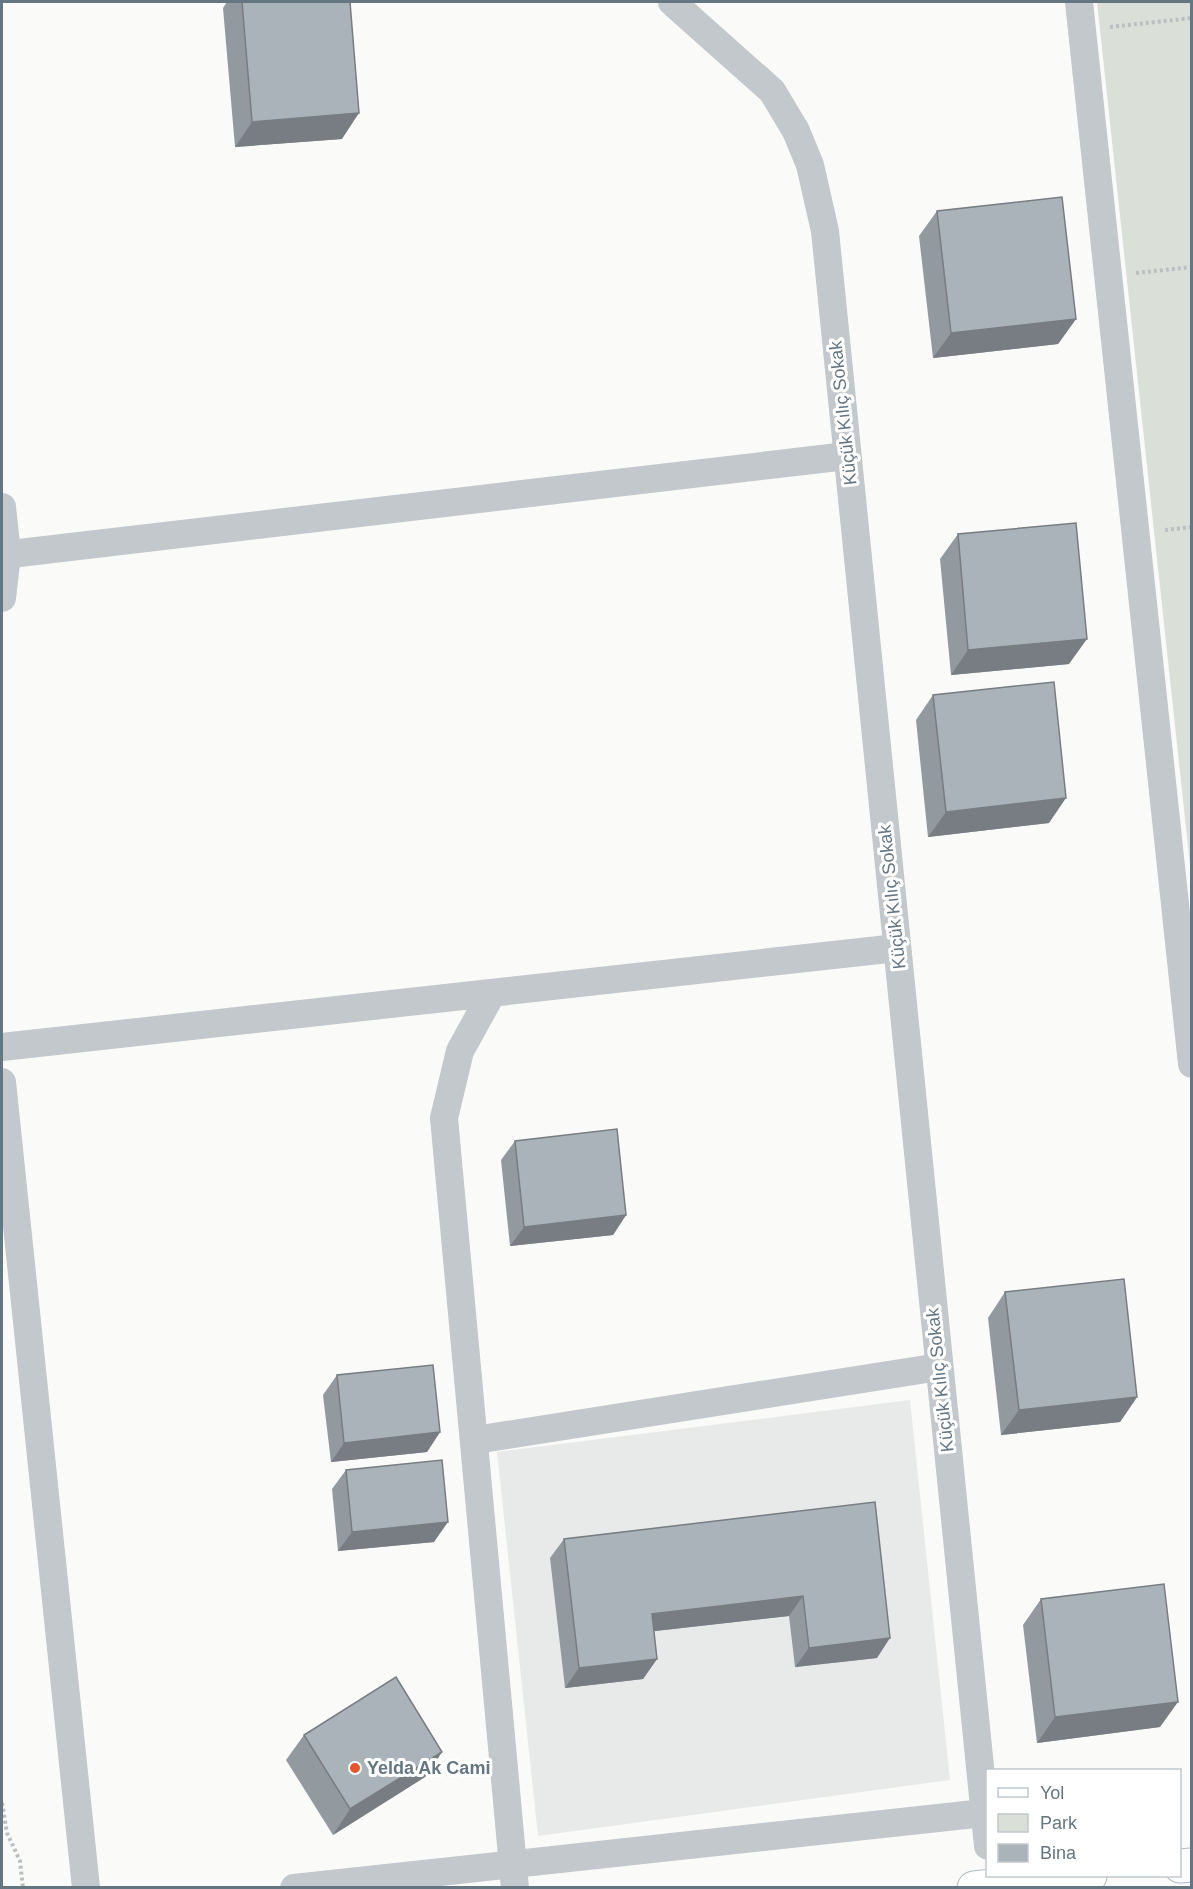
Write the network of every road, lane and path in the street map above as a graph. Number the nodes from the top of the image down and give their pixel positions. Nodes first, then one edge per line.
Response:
1 (672, 2) edge
2 (1079, 2) edge
3 (1191, 18) edge
4 (1082, 30) junction
5 (1191, 267) edge
6 (1108, 276) junction
7 (847, 456) junction
8 (2, 507) edge
9 (1191, 527) edge
10 (1164, 530) dead end
11 (4, 554) edge
12 (2, 598) edge
13 (897, 948) junction
14 (492, 993) junction
15 (2, 1047) edge
16 (1191, 1064) edge
17 (2, 1082) edge
18 (939, 1367) junction
19 (475, 1440) junction
20 (2, 1803) edge
21 (984, 1813) junction
22 (986, 1835) edge
23 (514, 1875) edge
24 (1067, 1877) edge
25 (987, 1884) edge
26 (23, 1887) edge
27 (86, 1887) edge
28 (294, 1887) edge

1 - 7 street, Küçük Kılıç Sokak
2 - 4 street
3 - 4 path
4 - 6 street
5 - 6 path
6 - 16 street
7 - 11 street
7 - 13 street, Küçük Kılıç Sokak
8 - 11 street
9 - 10 path
11 - 12 street
13 - 14 street
13 - 18 street, Küçük Kılıç Sokak
14 - 15 street
14 - 19 street
17 - 27 street
18 - 19 street
18 - 21 street, Küçük Kılıç Sokak
19 - 23 street
20 - 26 path
21 - 22 street, Küçük Kılıç Sokak
21 - 23 street
23 - 28 street
24 - 25 street

